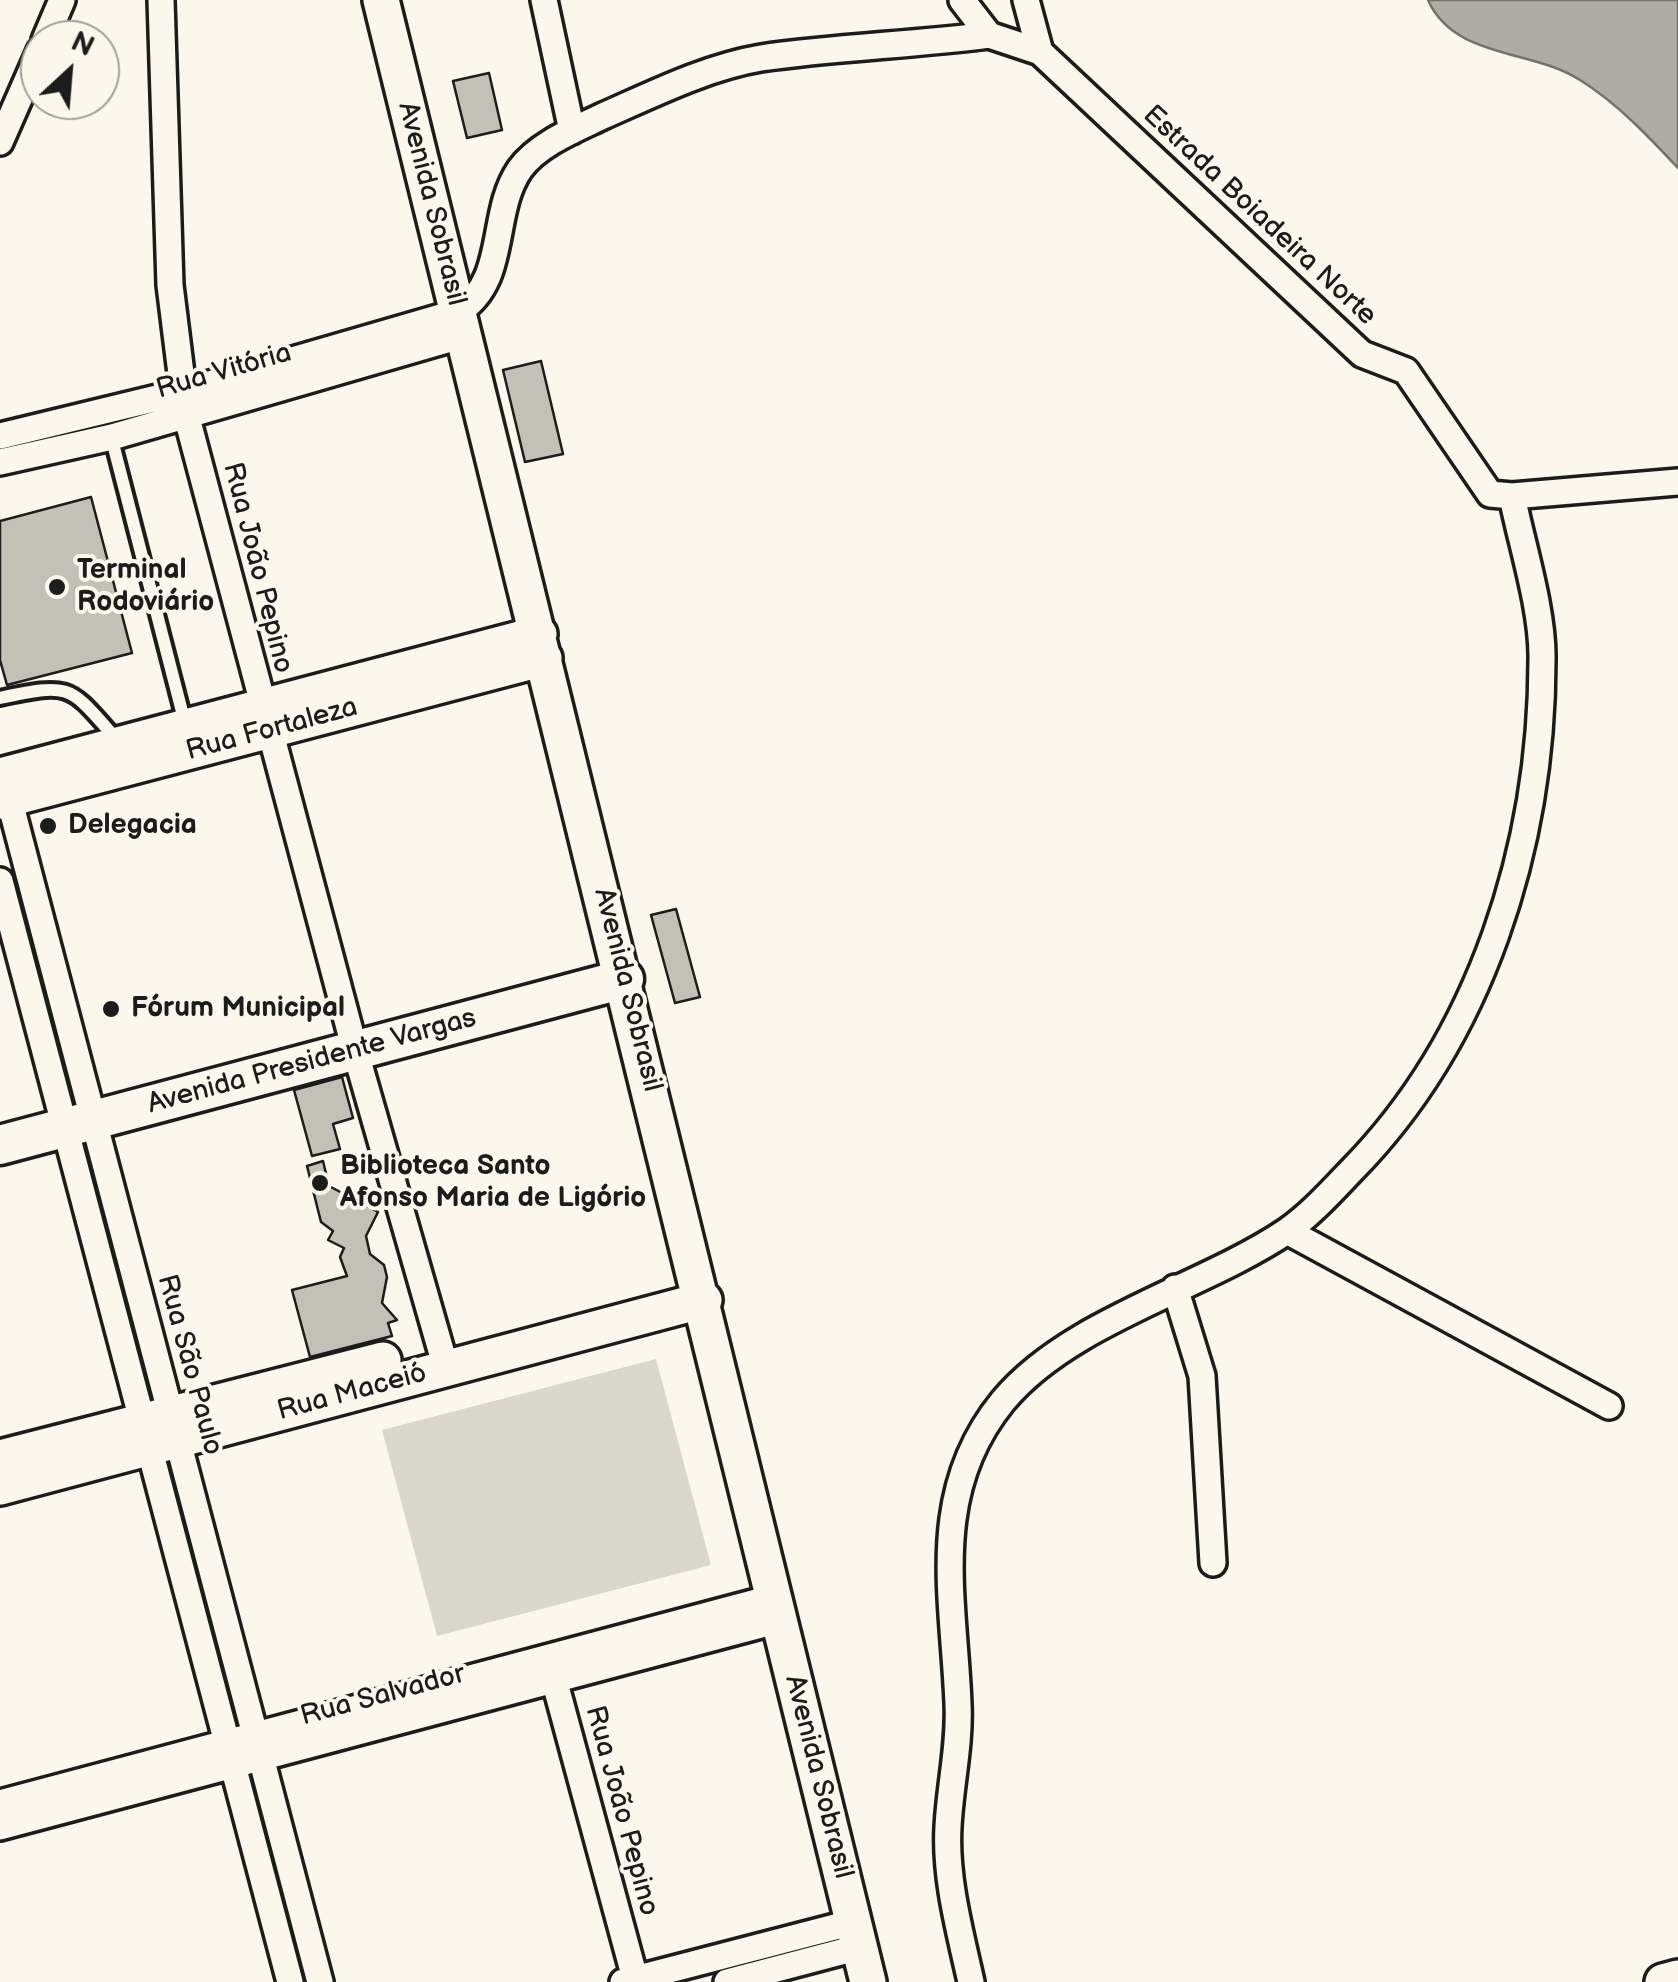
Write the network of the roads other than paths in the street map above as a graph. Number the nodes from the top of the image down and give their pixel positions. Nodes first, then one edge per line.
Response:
1 (162, 0) edge
2 (381, 0) edge
3 (544, 0) edge
4 (962, 0) edge
5 (1026, 0) edge
6 (989, 35) junction
7 (1040, 52) junction
8 (20, 96) edge
9 (572, 131) junction
10 (0, 142) edge
11 (460, 324) junction
12 (184, 403) junction
13 (78, 418) junction
14 (0, 436) edge
15 (112, 436) junction
16 (0, 462) edge
17 (1678, 482) edge
18 (1505, 496) junction
19 (541, 646) junction
20 (0, 698) edge
21 (264, 718) junction
22 (189, 739) junction
23 (121, 744) junction
24 (79, 768) junction
25 (2, 783) edge
26 (0, 880) edge
27 (39, 913) junction
28 (11, 922) junction
29 (622, 970) junction
30 (62, 998) junction
31 (34, 1006) junction
32 (352, 1041) junction
33 (78, 1112) junction
34 (0, 1121) edge
35 (0, 1145) edge
36 (121, 1222) junction
37 (94, 1228) junction
38 (1286, 1231) junction
39 (1175, 1288) junction
40 (701, 1289) junction
41 (146, 1318) junction
42 (119, 1327) junction
43 (443, 1357) junction
44 (1609, 1406) dead end
45 (160, 1430) junction
46 (0, 1458) edge
47 (43, 1461) junction
48 (0, 1487) edge
49 (199, 1521) junction
50 (172, 1530) junction
51 (1213, 1563) dead end
52 (777, 1608) junction
53 (231, 1642) junction
54 (204, 1650) junction
55 (551, 1669) junction
56 (349, 1723) junction
57 (255, 1734) junction
58 (232, 1754) junction
59 (262, 1760) junction
60 (128, 1781) junction
61 (0, 1803) edge
62 (0, 1827) edge
63 (292, 1874) junction
64 (264, 1882) junction
65 (857, 1934) junction
66 (1678, 1978) edge
67 (631, 1981) edge
68 (290, 1982) edge
69 (320, 1982) edge
70 (727, 1982) edge
71 (868, 1982) edge
72 (972, 1982) edge
73 (1664, 1982) edge

1 - 12 street, Rua João Pepino
2 - 11 main road, Avenida Sobrasil
3 - 9 street
4 - 6 street
5 - 7 street
6 - 7 street, Estrada Boiadeira Norte
6 - 9 street
7 - 18 street, Estrada Boiadeira Norte
8 - 10 street
9 - 11 street
11 - 12 street, Rua Vitória
11 - 19 main road, Avenida Sobrasil
12 - 13 street, Rua Vitória
12 - 15 street, Rua Vitória
12 - 21 street, Rua João Pepino
13 - 14 street, Rua Vitória
13 - 15 lane
15 - 16 street, Rua Vitória
15 - 22 lane
17 - 18 street
18 - 38 street
19 - 21 main road, Rua Fortaleza
19 - 29 main road, Avenida Sobrasil
20 - 23 lane
21 - 22 main road, Rua Fortaleza
21 - 32 street, Rua João Pepino
22 - 23 main road, Rua Fortaleza
22 - 24 main road, Rua Fortaleza
23 - 24 main road, Rua Fortaleza
24 - 25 main road, Rua Fortaleza
25 - 27 street, Rua São Paulo
26 - 28 street, Rua São Paulo
27 - 28 street
27 - 30 street, Rua São Paulo
28 - 31 street, Rua São Paulo
29 - 32 main road, Avenida Presidente Vargas
29 - 40 main road, Avenida Sobrasil
30 - 31 street
30 - 33 street, Rua São Paulo
31 - 33 street, Rua São Paulo
32 - 33 main road, Avenida Presidente Vargas
32 - 43 street, Rua João Pepino
33 - 34 main road, Avenida Presidente Vargas
33 - 35 main road, Avenida Presidente Vargas
33 - 36 street, Rua São Paulo
33 - 37 street, Rua São Paulo
36 - 37 street
36 - 41 street, Rua São Paulo
37 - 42 street, Rua São Paulo
38 - 39 street
38 - 44 street
39 - 51 street
39 - 72 street
40 - 43 main road, Rua Maceió
40 - 52 main road, Avenida Sobrasil
41 - 42 street
41 - 45 street, Rua São Paulo
42 - 45 street, Rua São Paulo
43 - 45 main road, Rua Maceió
45 - 47 main road, Rua Maceió
45 - 49 street, Rua São Paulo
45 - 50 street, Rua São Paulo
46 - 47 main road, Rua Maceió
47 - 48 main road, Rua Maceió
49 - 50 street
49 - 53 street, Rua São Paulo
50 - 54 street, Rua São Paulo
52 - 55 street, Rua Salvador
52 - 65 main road, Avenida Sobrasil
53 - 54 street
53 - 57 street, Rua São Paulo
54 - 58 street, Rua São Paulo
55 - 56 street, Rua Salvador
55 - 67 street, Rua João Pepino
56 - 57 street, Rua Salvador
56 - 59 street, Rua Salvador
57 - 58 street, Rua Salvador
57 - 59 street, Rua São Paulo
58 - 59 street, Rua Salvador
58 - 60 street, Rua Salvador
58 - 64 street, Rua São Paulo
59 - 63 street, Rua São Paulo
60 - 61 street, Rua Salvador
60 - 62 street, Rua Salvador
63 - 64 street
63 - 69 street, Rua São Paulo
64 - 68 street, Rua São Paulo
65 - 67 street
65 - 70 street
65 - 71 main road, Avenida Sobrasil
66 - 73 main road

